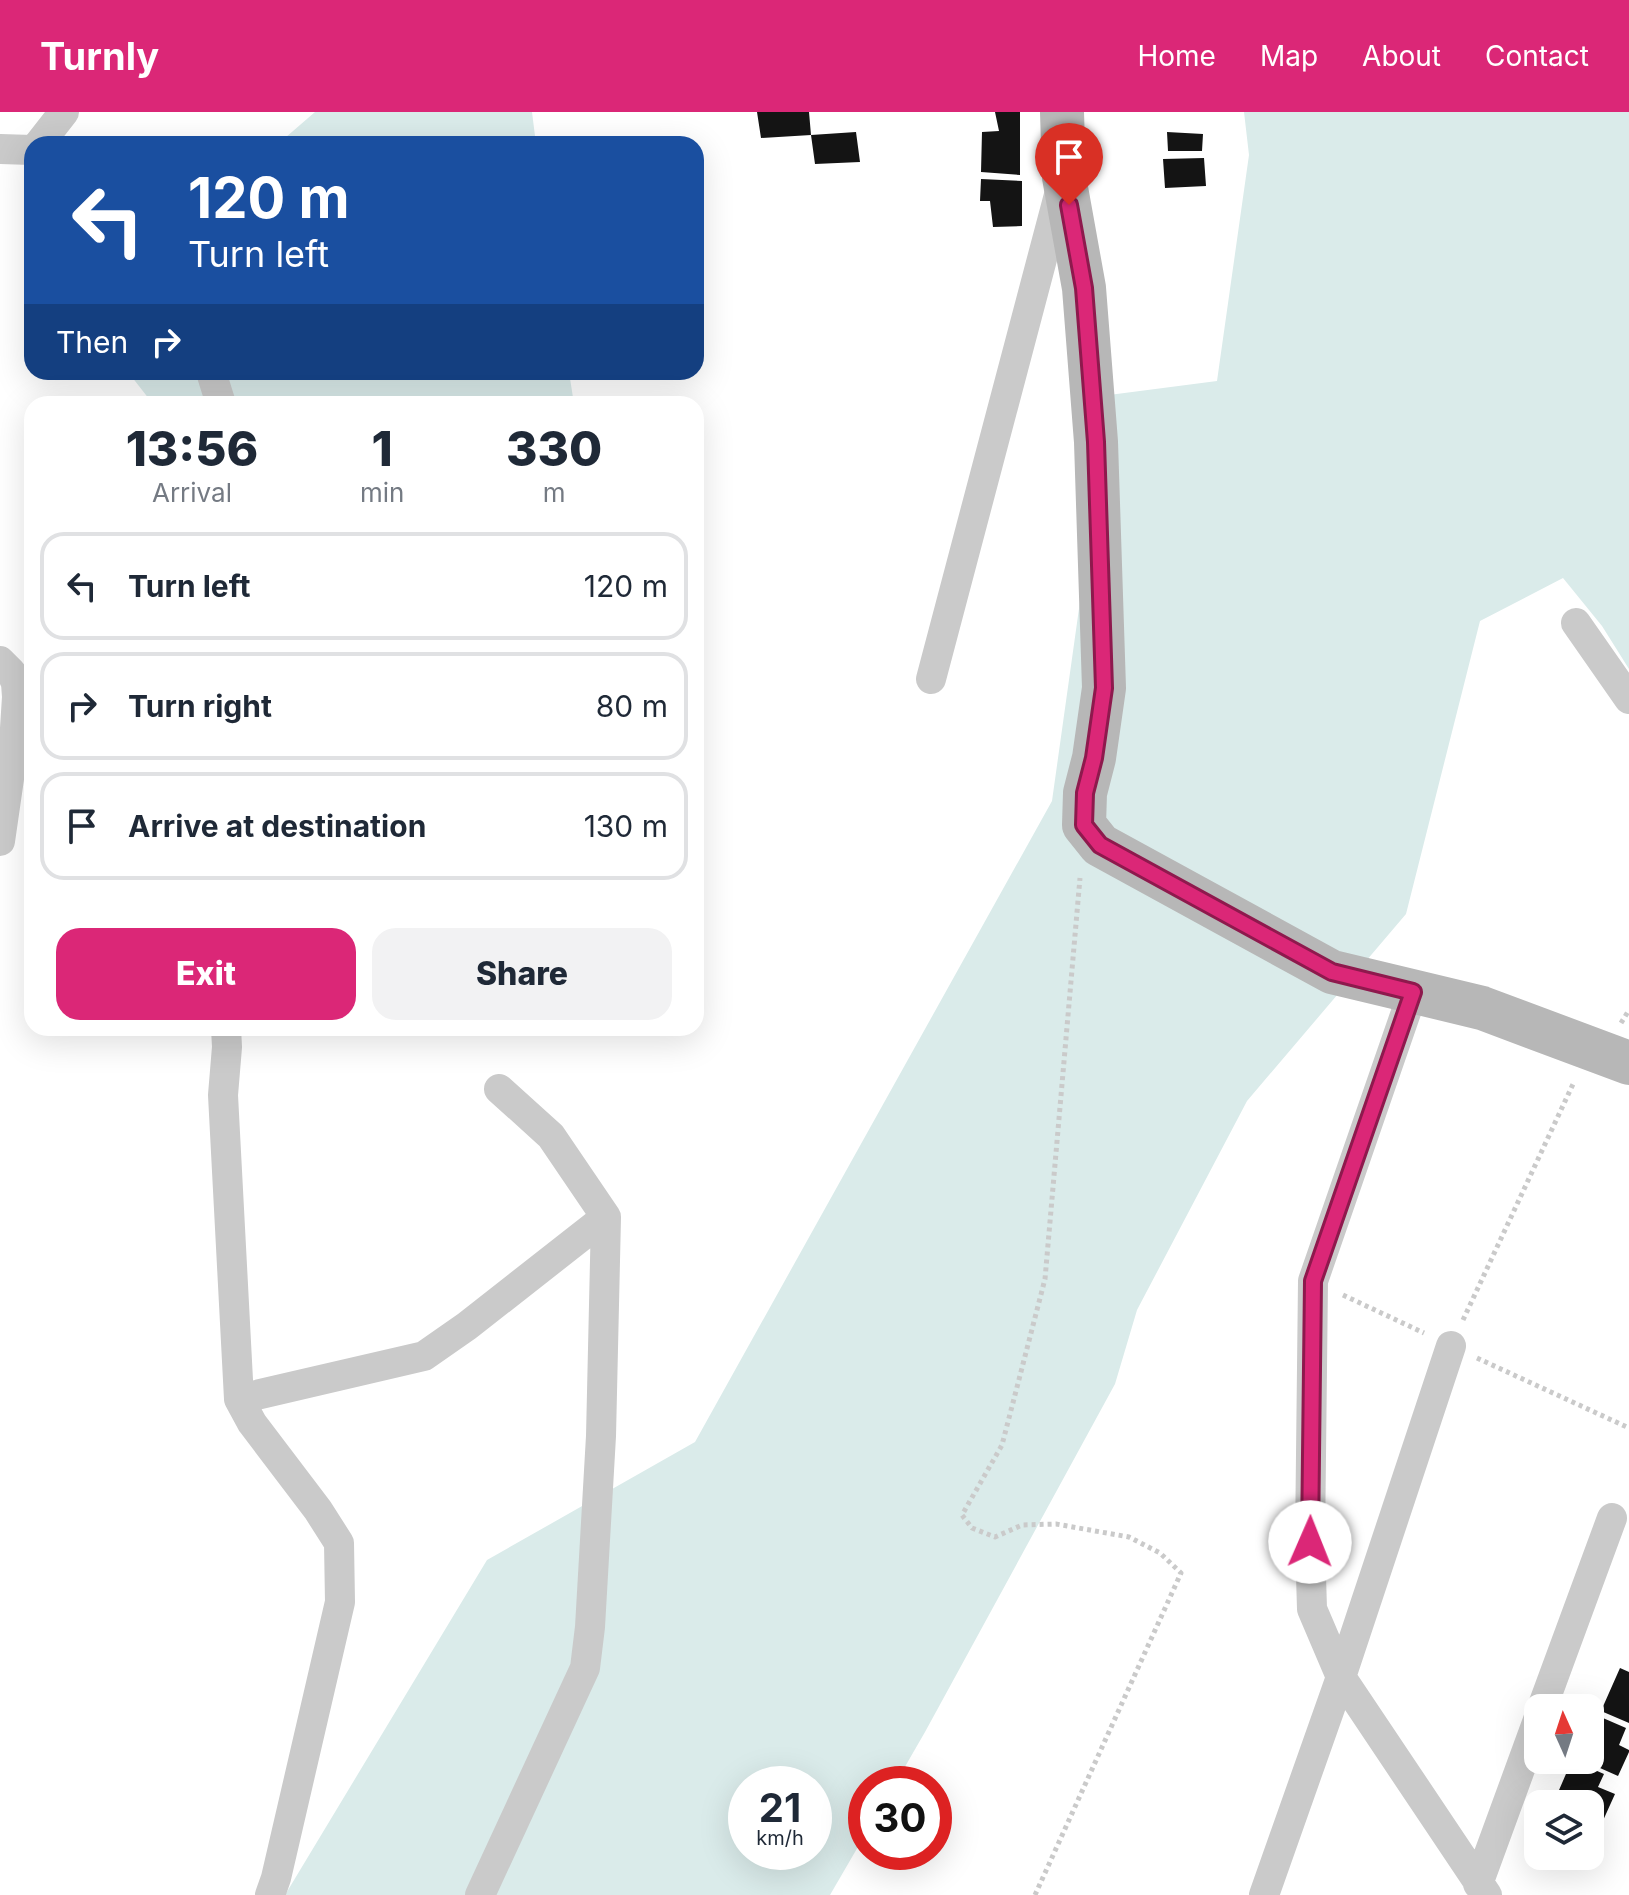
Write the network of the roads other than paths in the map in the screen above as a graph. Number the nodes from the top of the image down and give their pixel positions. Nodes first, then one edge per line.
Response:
1 (64, 112) edge
2 (1062, 112) edge
3 (45, 136) edge
4 (0, 149) edge
5 (24, 150) edge
6 (1064, 177) junction
7 (1576, 623) dead end
8 (4, 673) edge
9 (931, 679) dead end
10 (1629, 699) edge
11 (0, 841) edge
12 (1413, 992) junction
13 (226, 1036) edge
14 (1609, 1056) edge
15 (499, 1089) dead end
16 (606, 1217) junction
17 (1451, 1346) road end
18 (239, 1399) junction
19 (1612, 1518) dead end
20 (1341, 1677) junction
21 (1547, 1694) edge
22 (1524, 1763) edge
23 (1483, 1889) edge
24 (270, 1895) edge
25 (480, 1895) edge
26 (1264, 1895) edge

1 - 3 street
2 - 6 street
4 - 5 street
6 - 9 street
6 - 12 street
7 - 10 street
8 - 11 street
12 - 14 street
12 - 20 street
13 - 18 street
15 - 16 street
16 - 18 street
16 - 25 street
17 - 20 street
18 - 24 street
19 - 21 street
20 - 23 street
20 - 26 street
22 - 23 street

